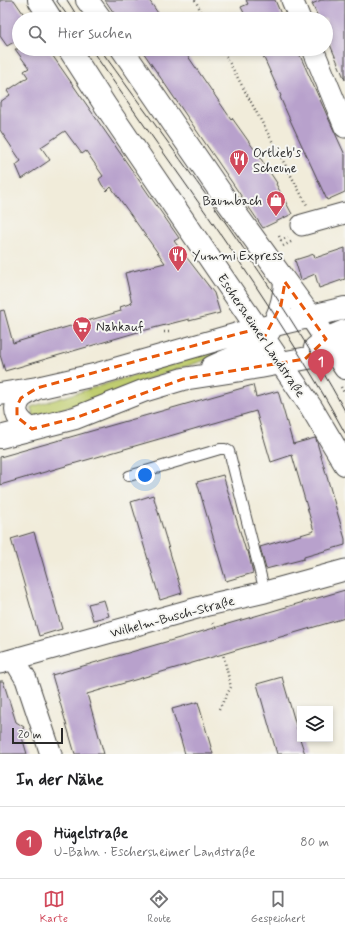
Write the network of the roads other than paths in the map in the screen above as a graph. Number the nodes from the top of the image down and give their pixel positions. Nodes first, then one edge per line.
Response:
1 (39, 0) edge
2 (86, 0) edge
3 (292, 0) edge
4 (47, 12) edge
5 (95, 12) edge
6 (297, 12) edge
7 (74, 56) edge
8 (127, 56) edge
9 (315, 56) edge
10 (345, 127) edge
11 (345, 213) edge
12 (309, 223) road end
13 (285, 282) junction
14 (345, 308) edge
15 (311, 317) junction
16 (265, 331) junction
17 (339, 348) edge
18 (305, 359) junction
19 (281, 363) junction
20 (184, 379) junction
21 (37, 388) junction
22 (298, 388) junction
23 (0, 394) edge
24 (32, 429) junction
25 (0, 437) edge
26 (345, 464) edge
27 (129, 476) dead end
28 (345, 570) edge
29 (265, 592) junction
30 (7, 661) edge
31 (51, 754) edge

1 - 4 main road
2 - 5 main road
3 - 6 street
7 - 16 main road, Eschersheimer Landstraße
8 - 13 main road
9 - 10 street
11 - 12 street
13 - 15 main road
13 - 16 main road
14 - 15 main road
15 - 16 main road
15 - 17 main road
16 - 19 main road, Eschersheimer Landstraße
16 - 20 main road
16 - 21 main road
17 - 18 main road
18 - 19 main road
18 - 22 main road
19 - 20 main road
19 - 22 main road, Eschersheimer Landstraße
20 - 24 main road
21 - 23 main road
21 - 24 main road
22 - 26 main road, Eschersheimer Landstraße
24 - 25 main road
27 - 29 lane
28 - 29 street, Wilhelm-Busch-Straße
29 - 30 street, Wilhelm-Busch-Straße
30 - 31 street

